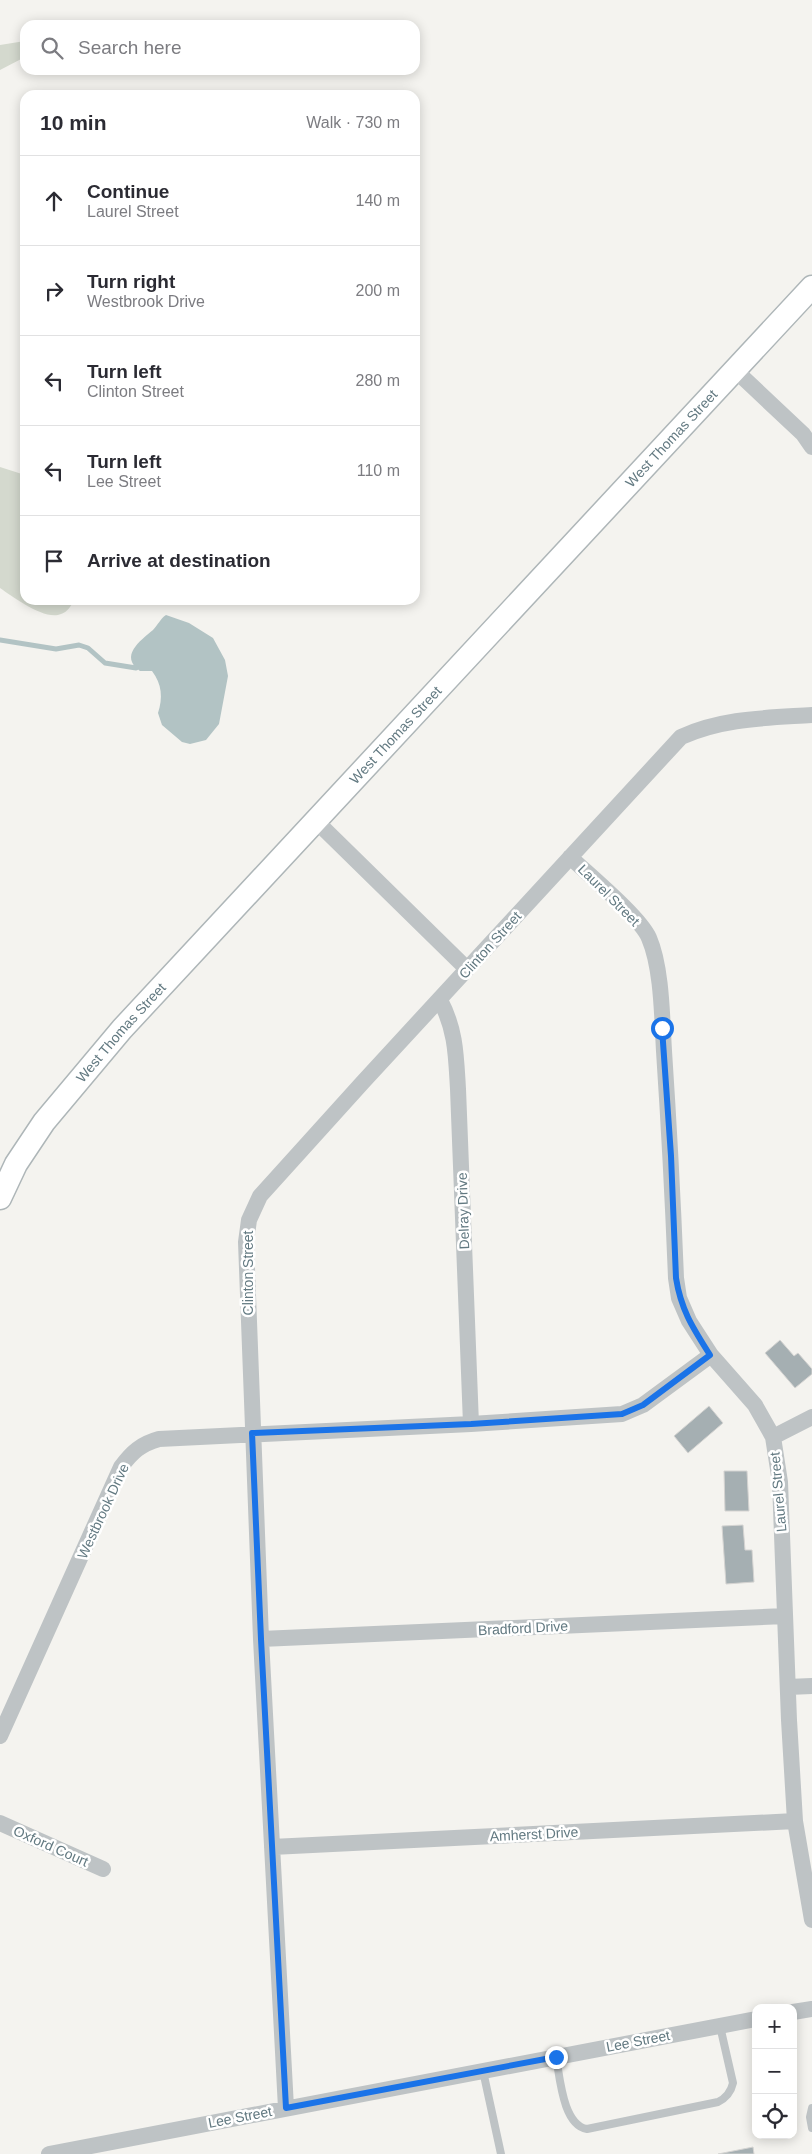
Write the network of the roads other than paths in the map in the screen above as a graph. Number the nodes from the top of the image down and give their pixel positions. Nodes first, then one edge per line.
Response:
1 (812, 287) edge
2 (734, 370) junction
3 (812, 447) edge
4 (812, 715) edge
5 (315, 820) junction
6 (570, 857) junction
7 (467, 969) junction
8 (440, 1000) junction
9 (0, 1198) edge
10 (710, 1355) junction
11 (812, 1417) edge
12 (471, 1424) junction
13 (252, 1433) junction
14 (773, 1437) junction
15 (785, 1616) junction
16 (261, 1639) junction
17 (812, 1686) edge
18 (788, 1687) junction
19 (0, 1736) edge
20 (795, 1821) junction
21 (0, 1824) edge
22 (272, 1847) junction
23 (103, 1869) dead end
24 (812, 1920) edge
25 (812, 2009) edge
26 (797, 2011) edge
27 (752, 2020) edge
28 (720, 2026) junction
29 (556, 2057) junction
30 (483, 2071) junction
31 (286, 2108) junction
32 (812, 2108) edge
33 (812, 2128) edge
34 (114, 2148) edge
35 (49, 2154) edge
36 (501, 2154) edge

1 - 2 street, West Thomas Street
2 - 3 street
2 - 5 street, West Thomas Street
4 - 6 street, Clinton Street
5 - 7 street
5 - 9 street, West Thomas Street
6 - 7 street, Clinton Street
6 - 10 street, Laurel Street
7 - 8 street, Clinton Street
8 - 12 street, Delray Drive
8 - 13 street, Clinton Street
10 - 12 street, Westbrook Drive
10 - 14 street, Laurel Street
11 - 14 street
12 - 13 street, Westbrook Drive
13 - 16 street, Clinton Street
13 - 19 street, Westbrook Drive
14 - 15 street, Laurel Street
15 - 16 street, Bradford Drive
15 - 18 street, Laurel Street
16 - 22 street, Clinton Street
17 - 18 street
18 - 20 street, Laurel Street
20 - 22 street, Amherst Drive
20 - 24 street, Laurel Street
21 - 23 street, Oxford Court
22 - 31 street, Clinton Street
25 - 26 street
27 - 28 street, Lee Street
28 - 29 street, Lee Street
28 - 29 lane
29 - 30 street, Lee Street
30 - 31 street, Lee Street
30 - 36 lane
31 - 34 street, Lee Street
32 - 33 lane
34 - 35 street, Lee Street

